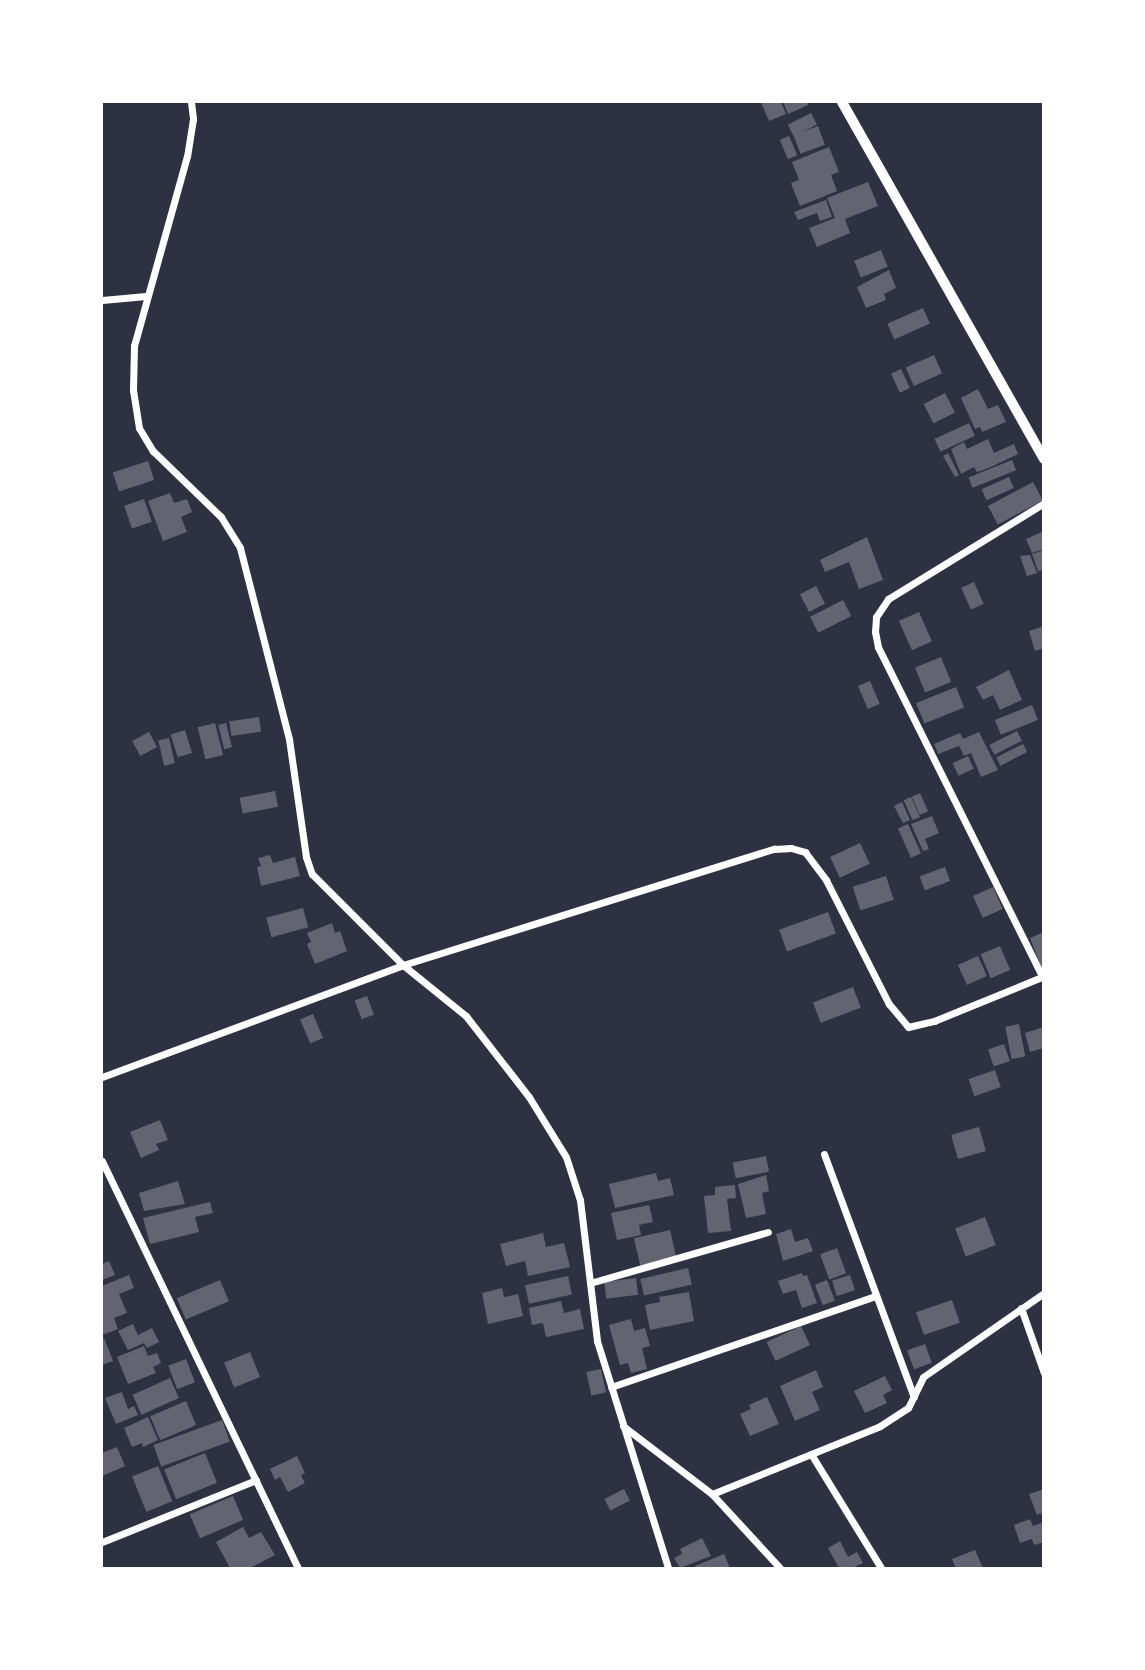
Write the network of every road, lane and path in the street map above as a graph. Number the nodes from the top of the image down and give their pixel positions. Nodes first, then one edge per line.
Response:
1 (191, 102) edge
2 (842, 102) edge
3 (146, 296) junction
4 (102, 300) edge
5 (1044, 459) edge
6 (1044, 503) edge
7 (403, 965) junction
8 (1043, 978) edge
9 (102, 1077) edge
10 (824, 1154) dead end
11 (102, 1161) edge
12 (768, 1232) dead end
13 (590, 1283) junction
14 (1044, 1293) edge
15 (876, 1296) junction
16 (1021, 1308) junction
17 (1044, 1373) edge
18 (611, 1387) junction
19 (914, 1398) junction
20 (622, 1426) junction
21 (811, 1454) junction
22 (256, 1480) junction
23 (712, 1494) junction
24 (102, 1542) edge
25 (299, 1569) edge
26 (668, 1569) edge
27 (780, 1569) edge
28 (881, 1569) edge

1 - 3 street
2 - 5 street
3 - 4 street
3 - 7 street
6 - 8 street
7 - 8 street
7 - 9 street
7 - 13 street
10 - 15 street
11 - 22 street
12 - 13 street
13 - 18 street
14 - 16 street
15 - 18 street
15 - 19 street
16 - 17 street
16 - 19 street
18 - 20 street
19 - 21 street
20 - 23 street
20 - 26 street
21 - 23 street
21 - 28 street
22 - 24 street
22 - 25 street
23 - 27 street

